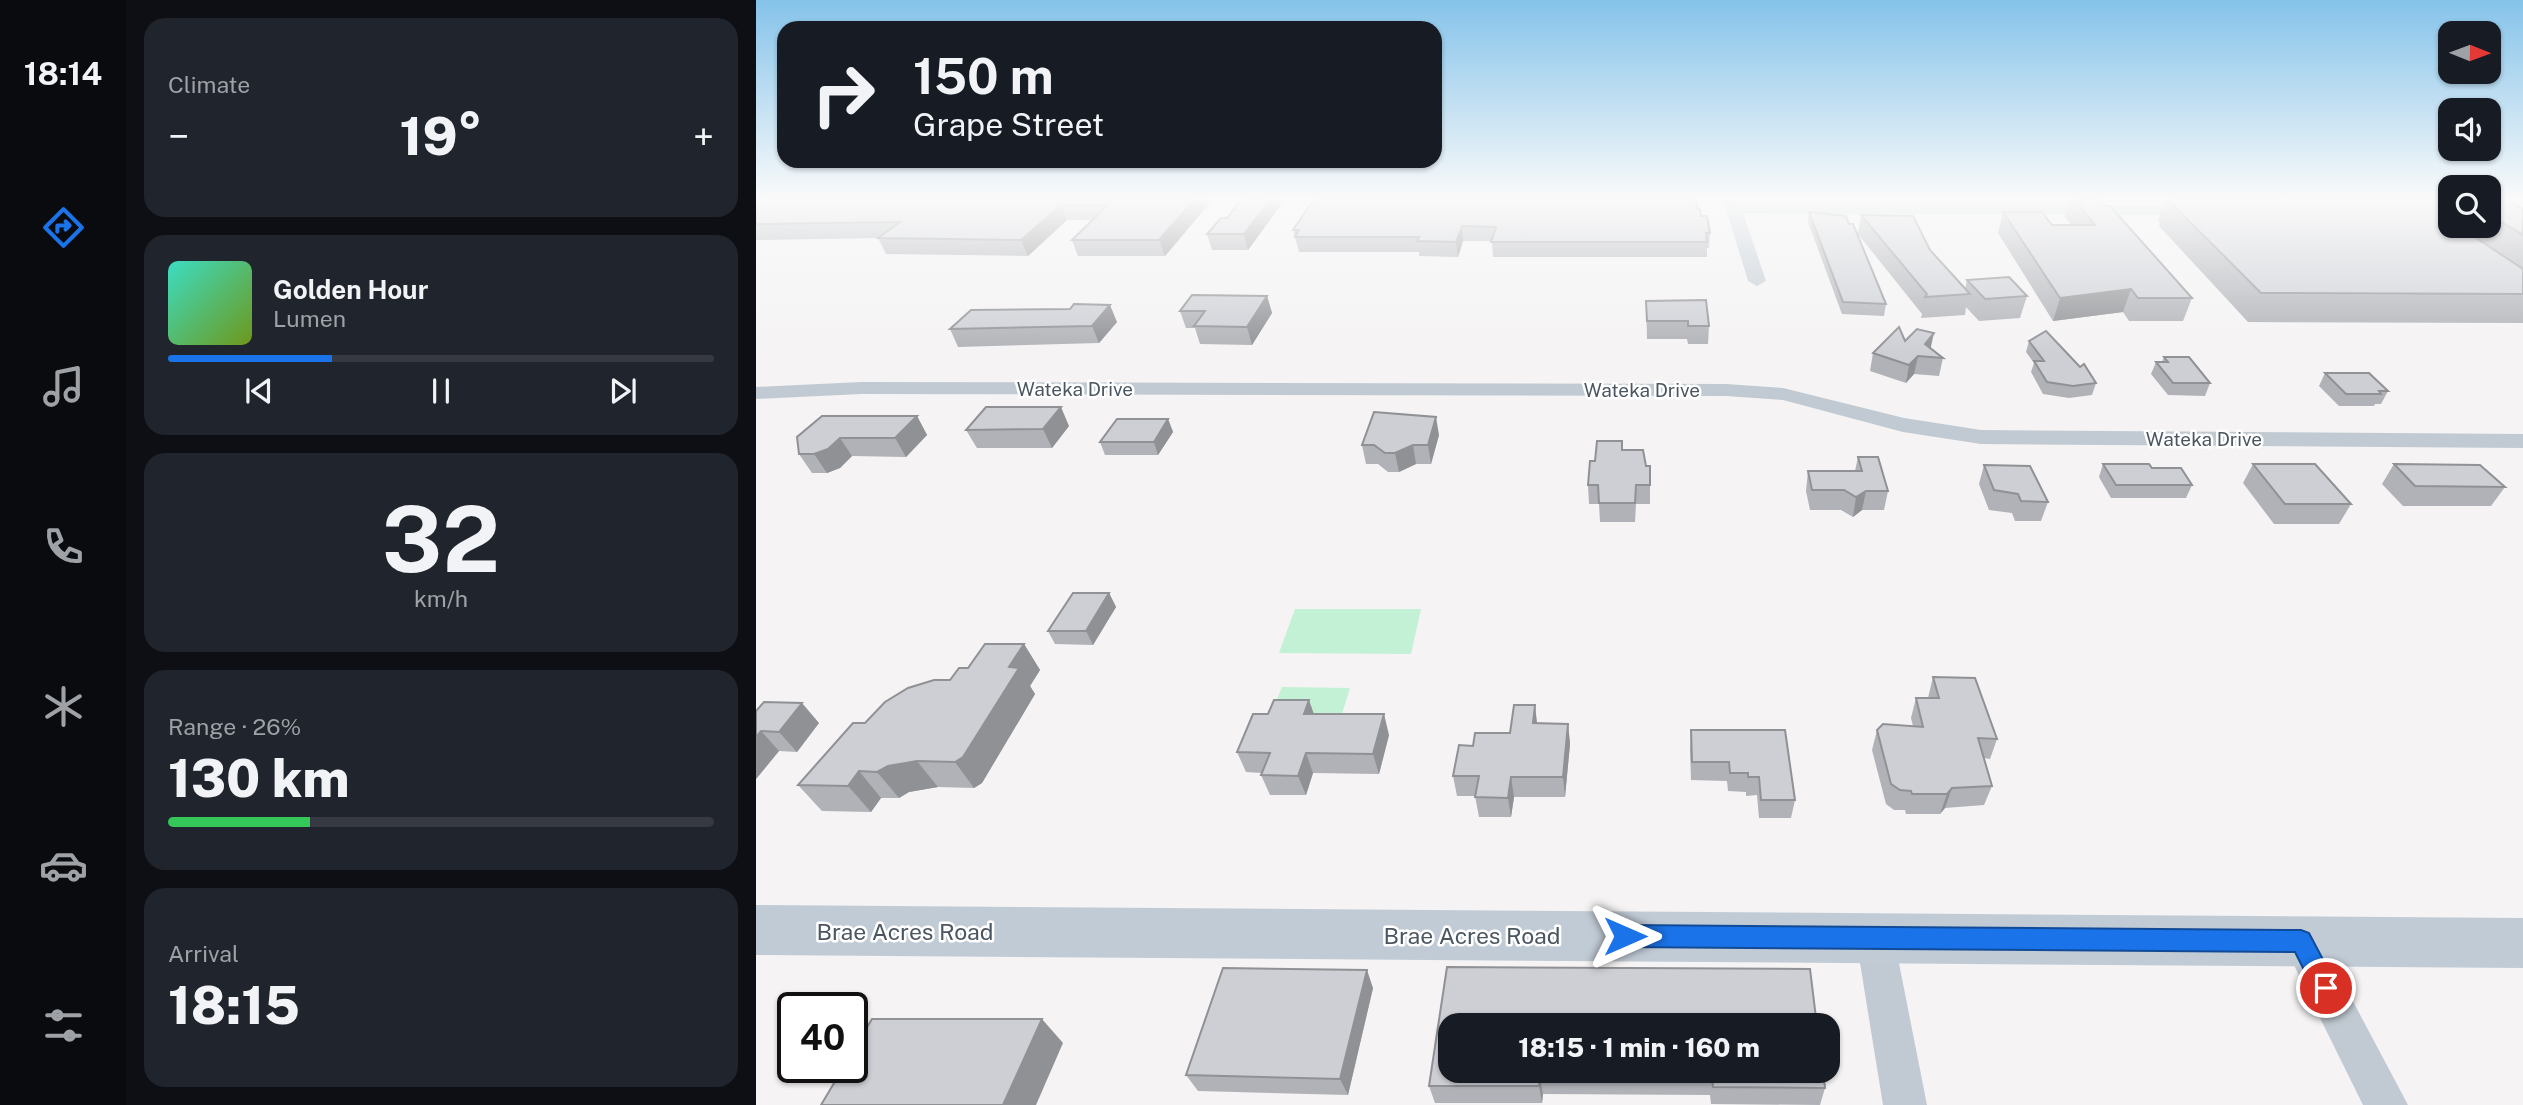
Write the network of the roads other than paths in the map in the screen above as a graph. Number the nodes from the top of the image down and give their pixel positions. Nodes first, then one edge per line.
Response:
1 (1748, 251) edge
2 (1757, 281) dead end
3 (756, 393) edge
4 (2523, 441) edge
5 (756, 930) edge
6 (1875, 938) junction
7 (2301, 941) junction
8 (2523, 943) edge
9 (1905, 1105) edge
10 (2386, 1105) edge

1 - 2 street
3 - 4 street, Wateka Drive
5 - 6 street, Brae Acres Road
6 - 7 street, Brae Acres Road
6 - 9 street
7 - 8 street, Brae Acres Road
7 - 10 street

